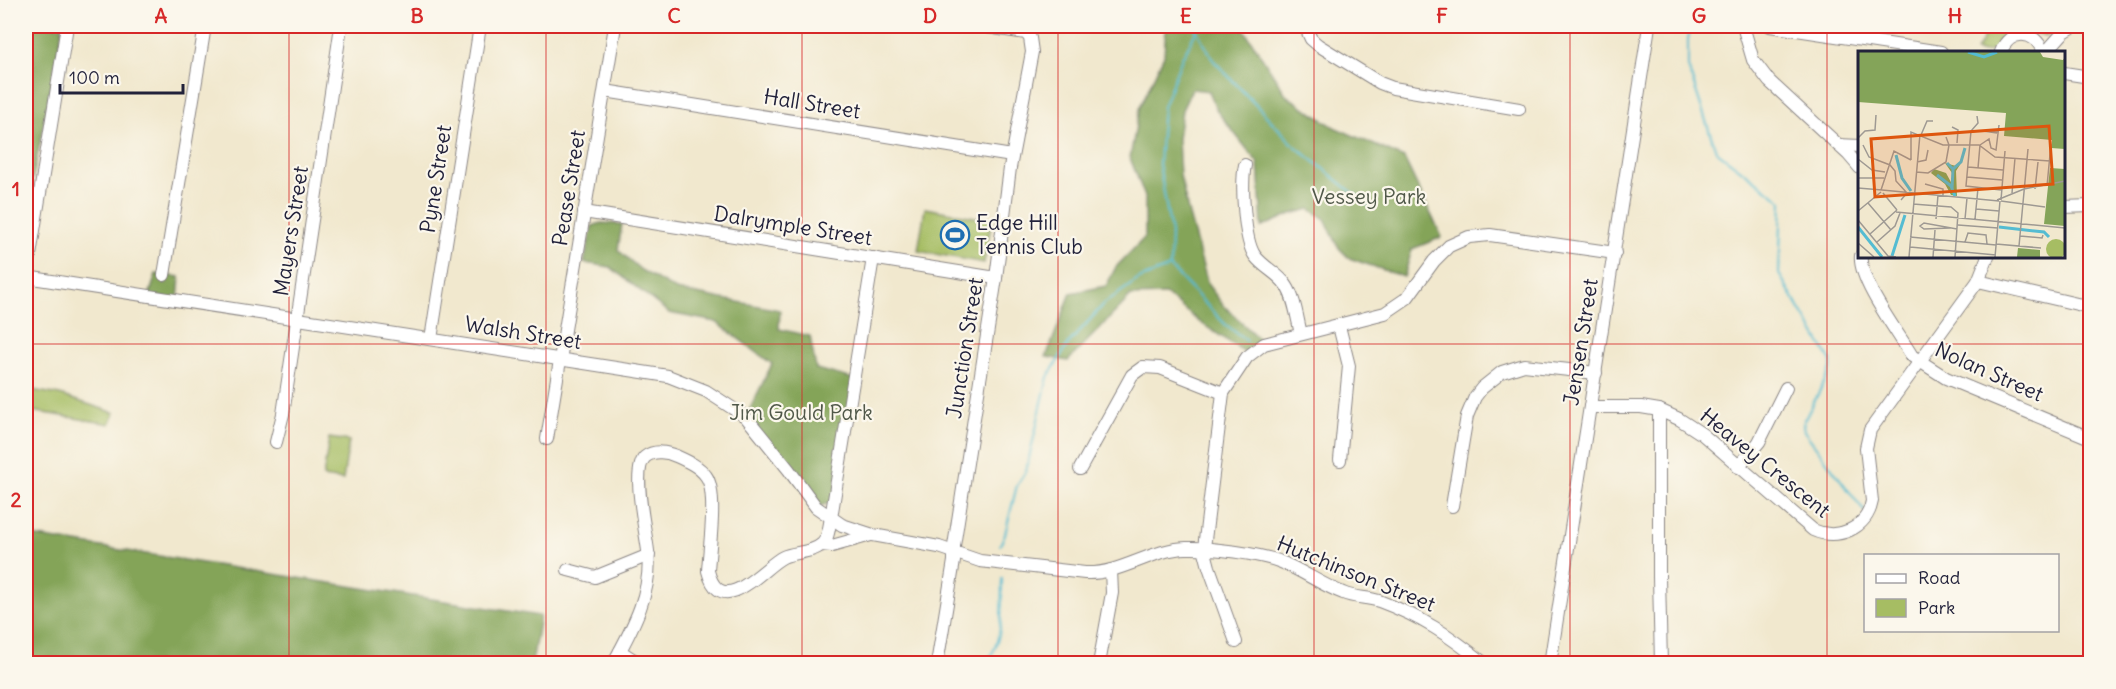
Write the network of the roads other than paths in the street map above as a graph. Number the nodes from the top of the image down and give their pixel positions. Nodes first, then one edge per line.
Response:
1 (67, 26) edge
2 (205, 26) edge
3 (341, 26) edge
4 (480, 26) edge
5 (615, 26) edge
6 (981, 26) edge
7 (1305, 26) edge
8 (1649, 26) edge
9 (1743, 26) edge
10 (1770, 26) edge
11 (2010, 26) edge
12 (2069, 29) edge
13 (2027, 34) edge
14 (2002, 48) edge
15 (1934, 51) edge
16 (2044, 51) edge
17 (2046, 51) edge
18 (2065, 73) edge
19 (2091, 77) edge
20 (605, 91) junction
21 (1520, 109) dead end
22 (1838, 145) junction
23 (1858, 146) edge
24 (1012, 156) junction
25 (1245, 165) dead end
26 (1858, 166) edge
27 (2091, 206) edge
28 (2065, 207) edge
29 (31, 212) edge
30 (584, 212) junction
31 (1615, 253) junction
32 (873, 258) junction
33 (1861, 258) edge
34 (1987, 258) edge
35 (164, 275) dead end
36 (996, 278) junction
37 (26, 279) edge
38 (1978, 281) junction
39 (2091, 307) edge
40 (297, 318) junction
41 (1339, 326) junction
42 (1301, 334) junction
43 (431, 339) junction
44 (561, 358) junction
45 (1920, 363) junction
46 (1596, 373) junction
47 (1786, 388) dead end
48 (1223, 393) junction
49 (1590, 407) junction
50 (1659, 410) junction
51 (2091, 438) edge
52 (548, 439) dead end
53 (276, 442) dead end
54 (1340, 460) dead end
55 (1738, 467) junction
56 (1080, 469) dead end
57 (1452, 506) dead end
58 (831, 518) junction
59 (873, 535) junction
60 (822, 545) junction
61 (1204, 548) junction
62 (954, 552) junction
63 (648, 555) junction
64 (568, 570) dead end
65 (1111, 570) junction
66 (1236, 642) dead end
67 (620, 651) junction
68 (613, 663) edge
69 (640, 663) edge
70 (937, 663) edge
71 (1099, 663) edge
72 (1485, 663) edge
73 (1550, 663) edge
74 (1661, 663) edge

1 - 29 street
2 - 35 street
3 - 40 street, Mayers Street
4 - 43 street, Pyne Street
5 - 20 street, Pease Street
6 - 24 street, Junction Street
7 - 21 street
8 - 31 street, Jensen Street
9 - 22 street
10 - 15 street
11 - 14 street
12 - 13 street
12 - 17 street
13 - 14 street
13 - 16 street
18 - 19 street
20 - 24 street, Hall Street
20 - 30 street, Pease Street
22 - 23 street
22 - 26 street
24 - 36 street, Junction Street
25 - 42 street
27 - 28 street
29 - 37 street
30 - 32 street, Dalrymple Street
30 - 44 street, Pease Street
31 - 41 street
31 - 46 street, Jensen Street
32 - 36 street, Dalrymple Street
32 - 58 street
33 - 45 street, Nolan Street
34 - 38 street, Heavey Crescent
36 - 62 street, Junction Street
37 - 40 street, Walsh Street
38 - 39 street
38 - 45 street, Heavey Crescent
40 - 43 street, Walsh Street
40 - 53 street, Mayers Street
41 - 42 street
41 - 54 street
42 - 48 street
43 - 44 street, Walsh Street
44 - 52 street, Pease Street
44 - 58 street, Walsh Street
45 - 51 street, Nolan Street
45 - 55 street, Heavey Crescent
46 - 49 street, Jensen Street
46 - 57 street
47 - 55 street
48 - 56 street
48 - 61 street
49 - 50 street, Heavey Crescent
49 - 73 street, Jensen Street
50 - 55 street, Heavey Crescent
50 - 74 street
58 - 59 street, Walsh Street
58 - 60 street
59 - 60 street
59 - 62 street, Walsh Street
60 - 63 street
61 - 65 street, Hutchinson Street
61 - 66 street
61 - 72 street, Hutchinson Street
62 - 65 street, Hutchinson Street
62 - 70 street, Junction Street
63 - 64 street
63 - 67 street
65 - 71 street
67 - 68 street
67 - 69 street

